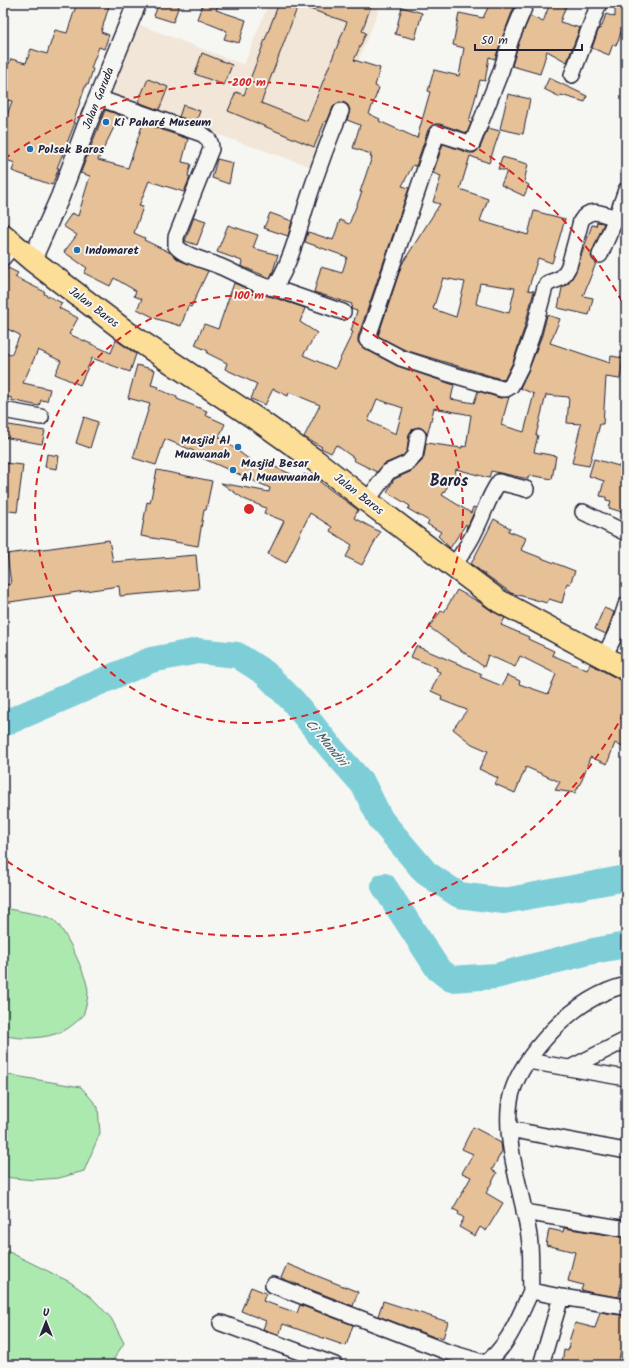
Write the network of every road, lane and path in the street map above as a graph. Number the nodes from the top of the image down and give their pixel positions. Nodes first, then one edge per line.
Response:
1 (137, 3) edge
2 (526, 3) edge
3 (599, 3) edge
4 (572, 75) dead end
5 (98, 98) junction
6 (341, 111) dead end
7 (626, 190) edge
8 (616, 218) junction
9 (7, 246) edge
10 (600, 255) dead end
11 (32, 260) junction
12 (274, 288) junction
13 (343, 312) dead end
14 (3, 410) edge
15 (41, 417) dead end
16 (418, 436) dead end
17 (526, 489) dead end
18 (367, 501) junction
19 (583, 512) dead end
20 (626, 533) edge
21 (453, 566) junction
22 (626, 605) edge
23 (604, 657) junction
24 (626, 669) edge
25 (626, 985) edge
26 (626, 1040) edge
27 (528, 1060) junction
28 (570, 1068) junction
29 (626, 1078) edge
30 (509, 1129) junction
31 (626, 1151) edge
32 (524, 1212) junction
33 (626, 1229) edge
34 (273, 1284) dead end
35 (531, 1291) junction
36 (561, 1297) junction
37 (626, 1307) edge
38 (222, 1323) dead end
39 (484, 1364) edge
40 (335, 1365) edge
41 (541, 1365) edge

1 - 5 street, Jalan Garuda
2 - 8 street
3 - 4 street
5 - 11 street, Jalan Garuda
5 - 12 street
6 - 12 street
7 - 8 street
8 - 10 street
9 - 11 main road, Jalan Baros
11 - 18 main road, Jalan Baros
12 - 13 street
14 - 15 street
16 - 18 street
17 - 21 street
18 - 21 main road, Jalan Baros
19 - 20 street
21 - 23 main road, Jalan Baros
22 - 23 street
23 - 24 main road, Jalan Baros
25 - 27 street
26 - 28 street
27 - 28 street
27 - 30 street
28 - 29 street
30 - 31 street
30 - 32 street
32 - 33 street
32 - 35 street
34 - 39 street
35 - 36 street
35 - 39 street
36 - 37 street
36 - 41 street
38 - 40 street

